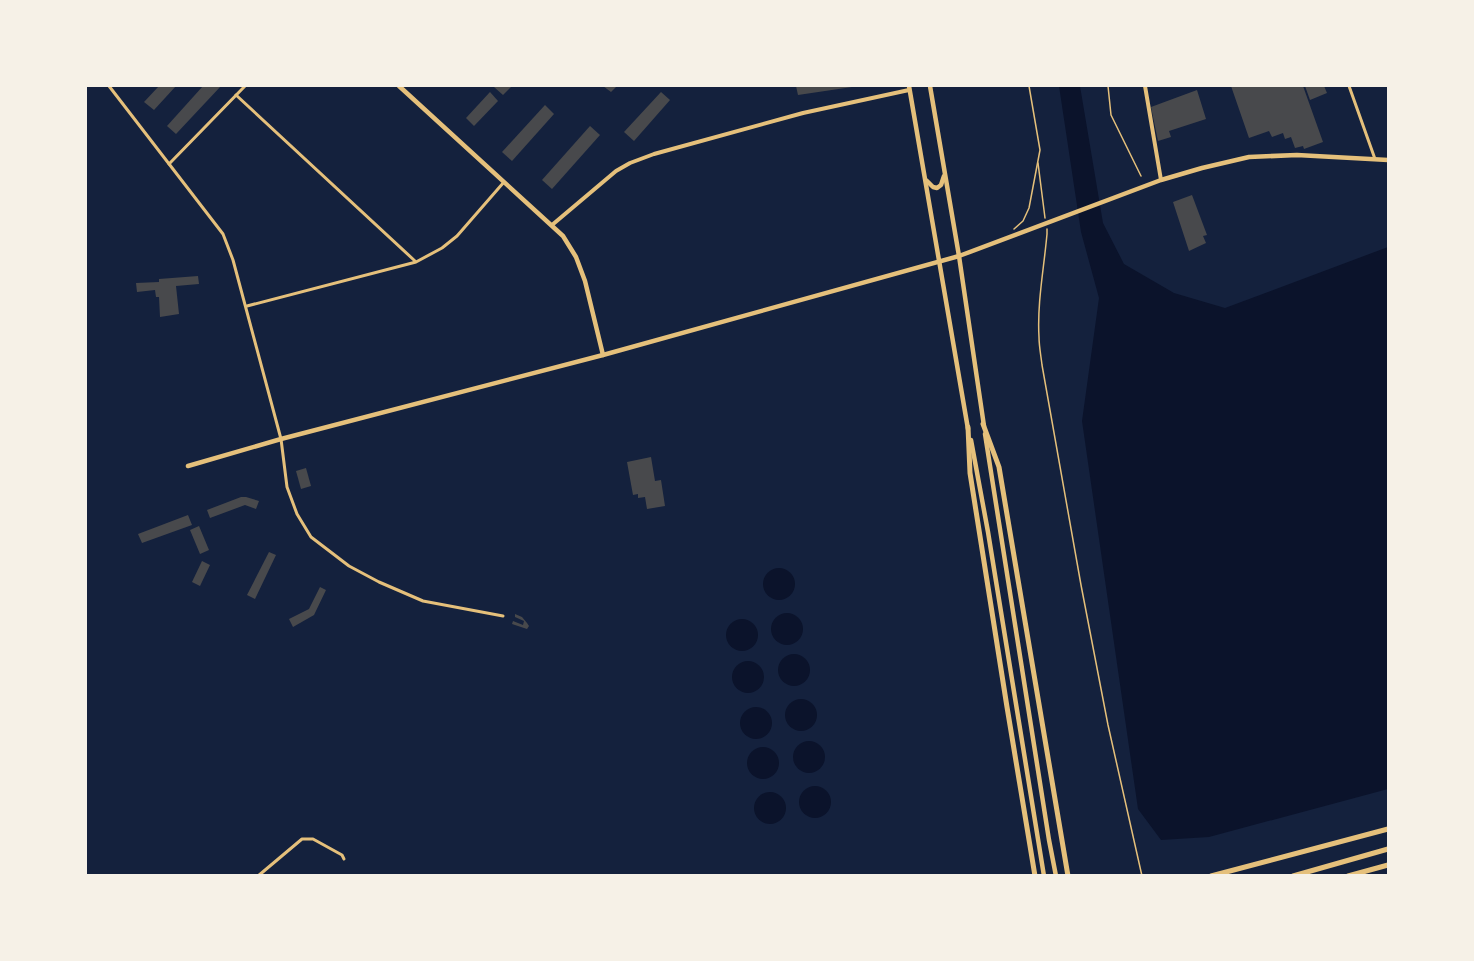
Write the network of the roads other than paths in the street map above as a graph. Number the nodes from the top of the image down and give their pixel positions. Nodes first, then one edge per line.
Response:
1 (109, 86) edge
2 (245, 86) edge
3 (399, 86) edge
4 (930, 86) edge
5 (1145, 86) edge
6 (1349, 86) edge
7 (909, 88) edge
8 (236, 95) junction
9 (1375, 159) junction
10 (1389, 160) edge
11 (169, 164) junction
12 (945, 172) junction
13 (924, 176) junction
14 (1161, 180) junction
15 (504, 182) junction
16 (552, 225) junction
17 (959, 256) junction
18 (416, 262) junction
19 (939, 262) junction
20 (246, 306) junction
21 (603, 355) junction
22 (983, 424) junction
23 (968, 427) junction
24 (281, 439) junction
25 (188, 466) dead end
26 (503, 616) dead end
27 (1389, 829) edge
28 (1389, 849) edge
29 (344, 859) dead end
30 (1389, 865) edge
31 (1069, 874) edge
32 (258, 876) edge
33 (1034, 876) edge
34 (1044, 876) edge
35 (1056, 876) edge
36 (1210, 876) edge
37 (1293, 876) edge
38 (1348, 876) edge

1 - 11 street
2 - 8 street
3 - 15 main road
4 - 12 main road
5 - 14 street
6 - 9 street
7 - 13 main road
7 - 16 street
8 - 11 street
8 - 18 street
9 - 10 main road
9 - 14 main road
11 - 20 street
12 - 13 main road
12 - 17 main road
13 - 19 main road
14 - 17 main road
15 - 16 main road
15 - 18 street
16 - 21 main road
17 - 19 main road
17 - 22 main road
18 - 20 street
19 - 21 main road
19 - 23 main road
20 - 24 street
21 - 24 main road
22 - 31 main road
22 - 35 main road
23 - 33 main road
23 - 34 main road
24 - 25 main road
24 - 26 street
27 - 36 main road
28 - 37 main road
29 - 32 street
30 - 38 main road

